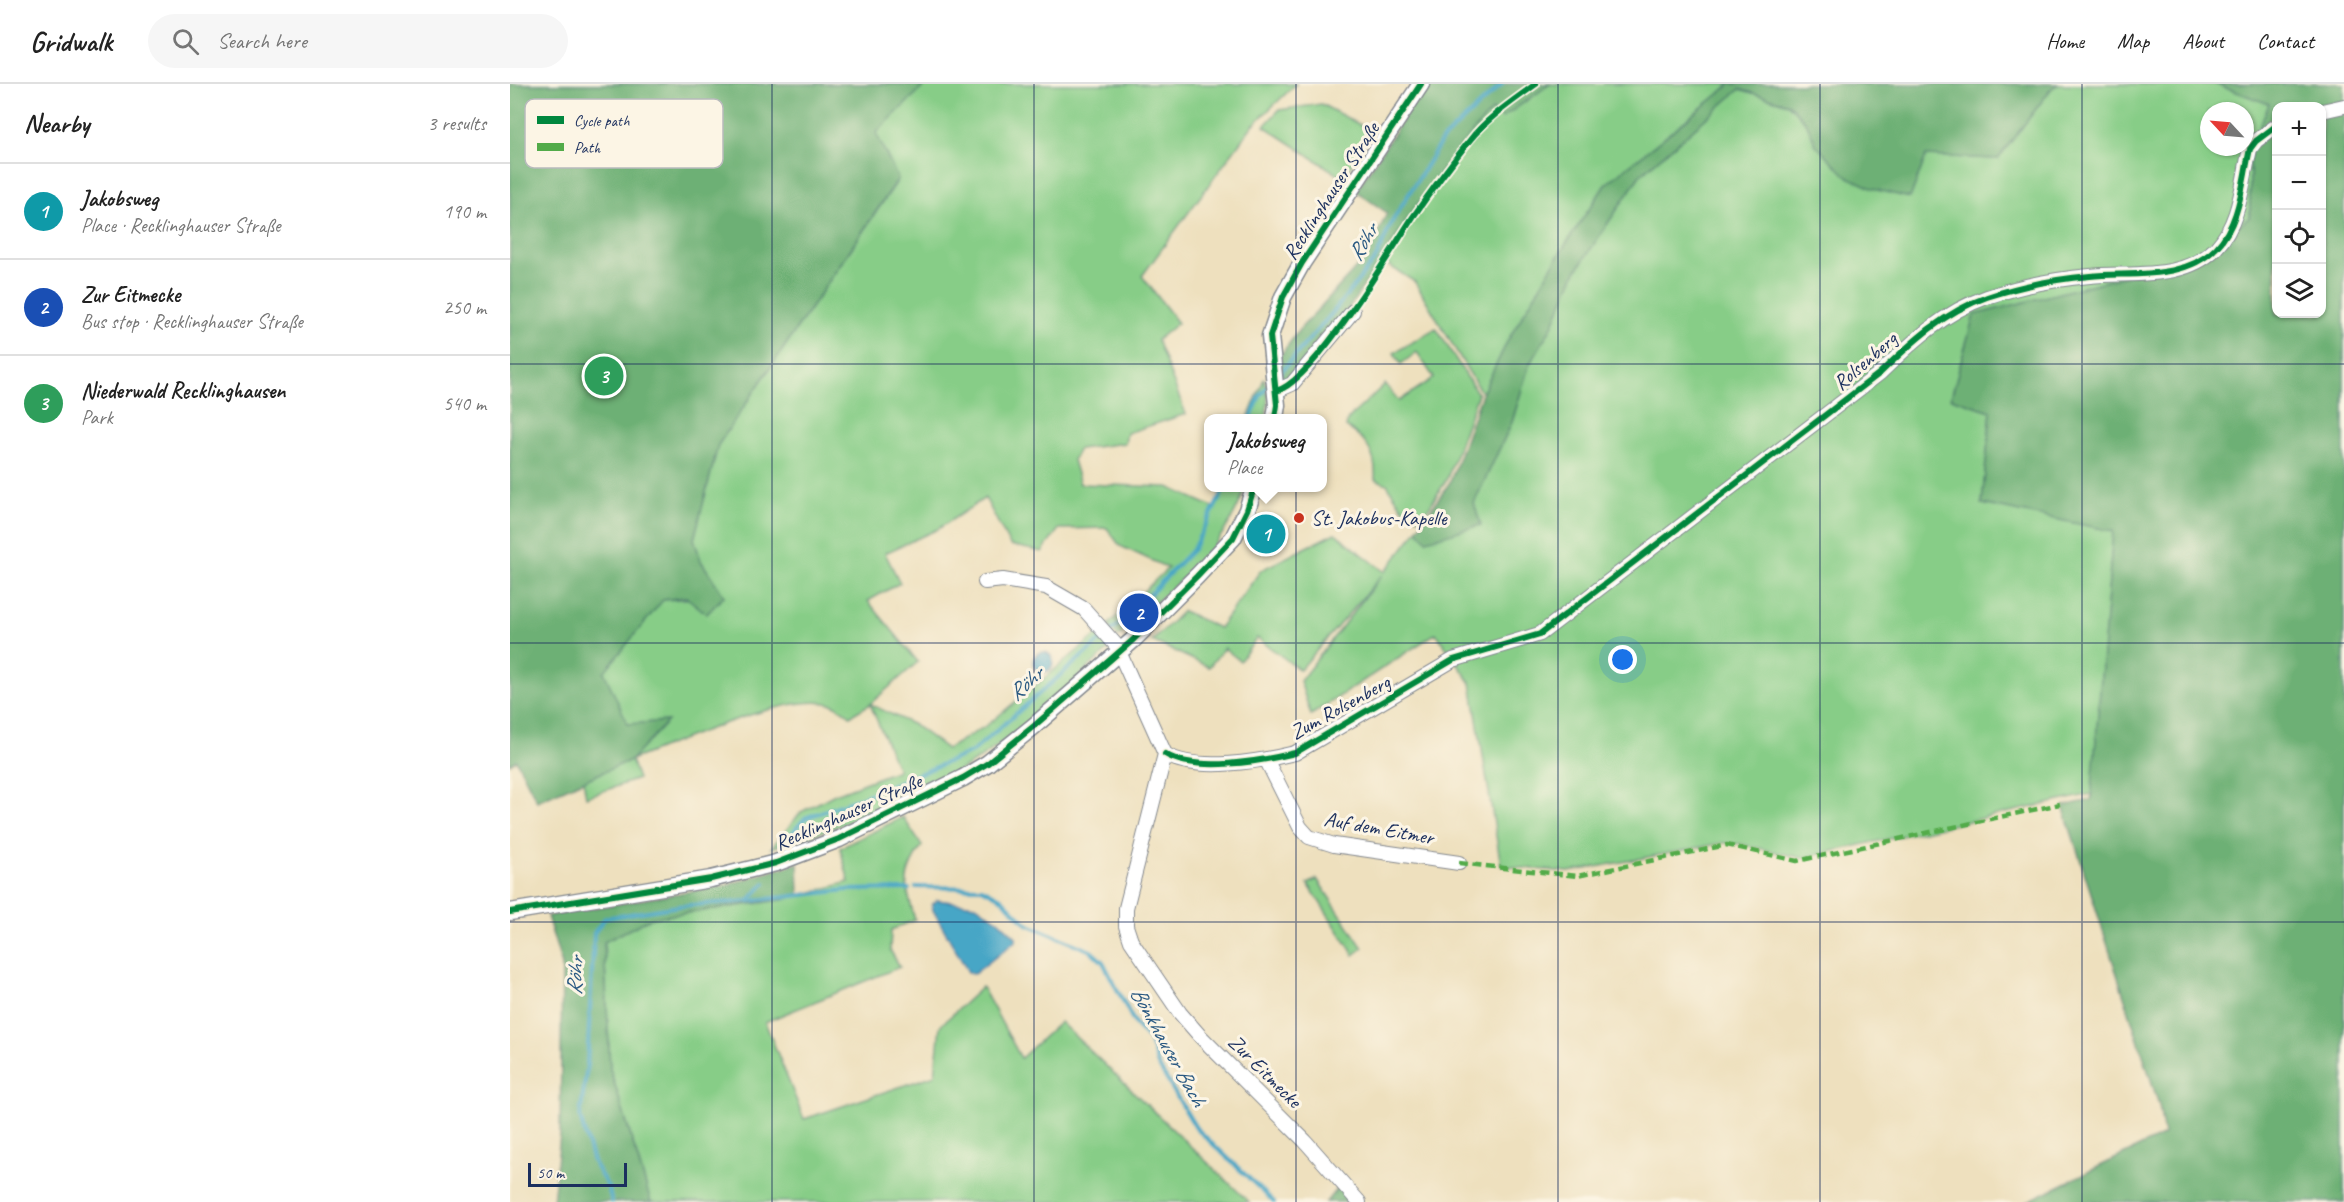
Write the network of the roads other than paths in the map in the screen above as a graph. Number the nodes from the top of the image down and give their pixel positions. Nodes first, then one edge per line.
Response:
1 (1421, 84) edge
2 (2344, 106) edge
3 (2326, 110) edge
4 (2272, 130) edge
5 (1353, 311) dead end
6 (1276, 390) junction
7 (1275, 414) edge
8 (1253, 492) edge
9 (985, 582) dead end
10 (1117, 648) junction
11 (1453, 660) joint
12 (1165, 754) junction
13 (1266, 759) junction
14 (1459, 863) dead end
15 (510, 912) edge
16 (1359, 1202) edge

1 - 6 main road, Recklinghauser Straße
2 - 3 street
4 - 11 street, Rolsenberg
5 - 6 street
6 - 7 main road, Recklinghauser Straße
8 - 10 main road, Recklinghauser Straße
9 - 10 street
10 - 12 street
10 - 15 main road, Recklinghauser Straße
11 - 13 street, Zum Rolsenberg
12 - 13 street, Zum Rolsenberg
12 - 16 street, Zur Eitmecke
13 - 14 street, Auf dem Eitmer

